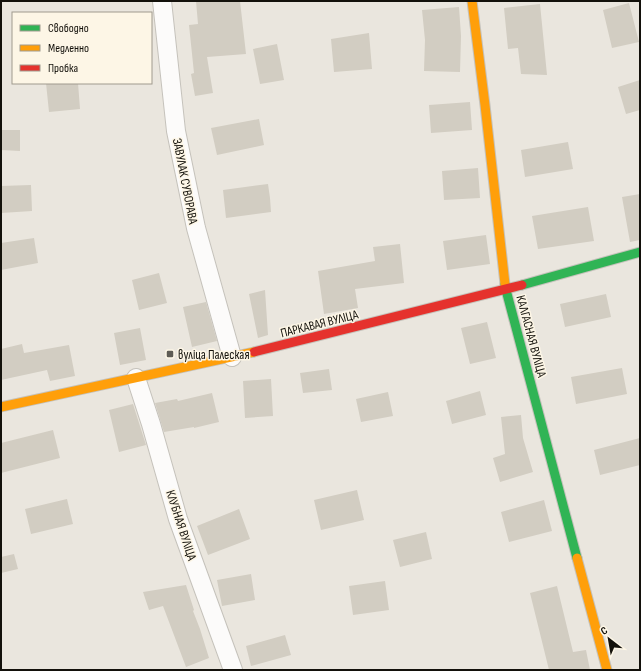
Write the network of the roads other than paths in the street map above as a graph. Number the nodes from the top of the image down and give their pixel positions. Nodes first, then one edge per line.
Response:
1 (162, 1) edge
2 (472, 1) edge
3 (640, 252) edge
4 (506, 290) junction
5 (232, 357) junction
6 (136, 378) junction
7 (1, 407) edge
8 (233, 670) edge
9 (607, 670) edge

1 - 5 street, ЗАВУЛАК СУВОРАВА
2 - 4 street, КАЛГАСНАЯ ВУЛІЦА
3 - 4 street, ПАРКАВАЯ ВУЛІЦА
4 - 5 street, ПАРКАВАЯ ВУЛІЦА
4 - 9 street, КАЛГАСНАЯ ВУЛІЦА
5 - 6 street, ПАРКАВАЯ ВУЛІЦА
6 - 7 street, ПАРКАВАЯ ВУЛІЦА
6 - 8 street, КЛУБНАЯ ВУЛІЦА

